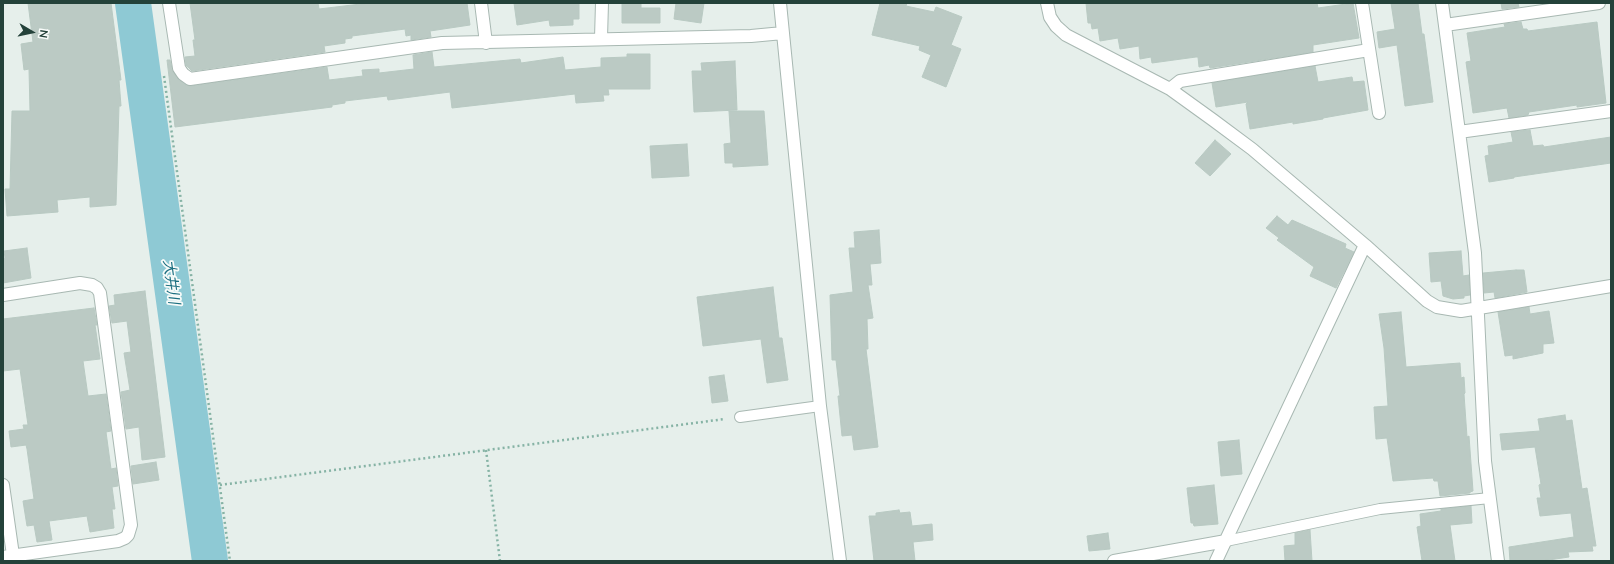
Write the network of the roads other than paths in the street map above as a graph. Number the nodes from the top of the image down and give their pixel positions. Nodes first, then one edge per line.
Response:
1 (169, 3) edge
2 (481, 3) edge
3 (602, 3) edge
4 (780, 3) edge
5 (1047, 3) edge
6 (1362, 3) edge
7 (1442, 3) edge
8 (1599, 3) edge
9 (1445, 25) junction
10 (783, 33) junction
11 (600, 38) junction
12 (486, 42) junction
13 (1369, 50) junction
14 (1170, 90) junction
15 (1611, 111) edge
16 (1379, 113) dead end
17 (1459, 132) junction
18 (1365, 246) junction
19 (1611, 286) edge
20 (3, 295) edge
21 (1479, 308) junction
22 (820, 406) junction
23 (740, 417) road end
24 (3, 485) edge
25 (1490, 498) junction
26 (1226, 541) junction
27 (8, 556) edge
28 (840, 561) edge
29 (1114, 561) edge
30 (1216, 561) edge
31 (1498, 561) edge

1 - 12 street
2 - 12 street
3 - 11 street
4 - 10 street
5 - 14 street
6 - 13 street
7 - 9 street
8 - 9 street
9 - 17 street
10 - 11 street
10 - 22 street
11 - 12 street
13 - 14 street
13 - 16 street
14 - 18 street
15 - 17 street
17 - 21 street
18 - 21 street
18 - 26 street
19 - 21 street
20 - 27 street
21 - 25 street
22 - 23 lane
22 - 28 street
24 - 27 street
25 - 26 lane
25 - 31 street
26 - 29 street
26 - 30 street

